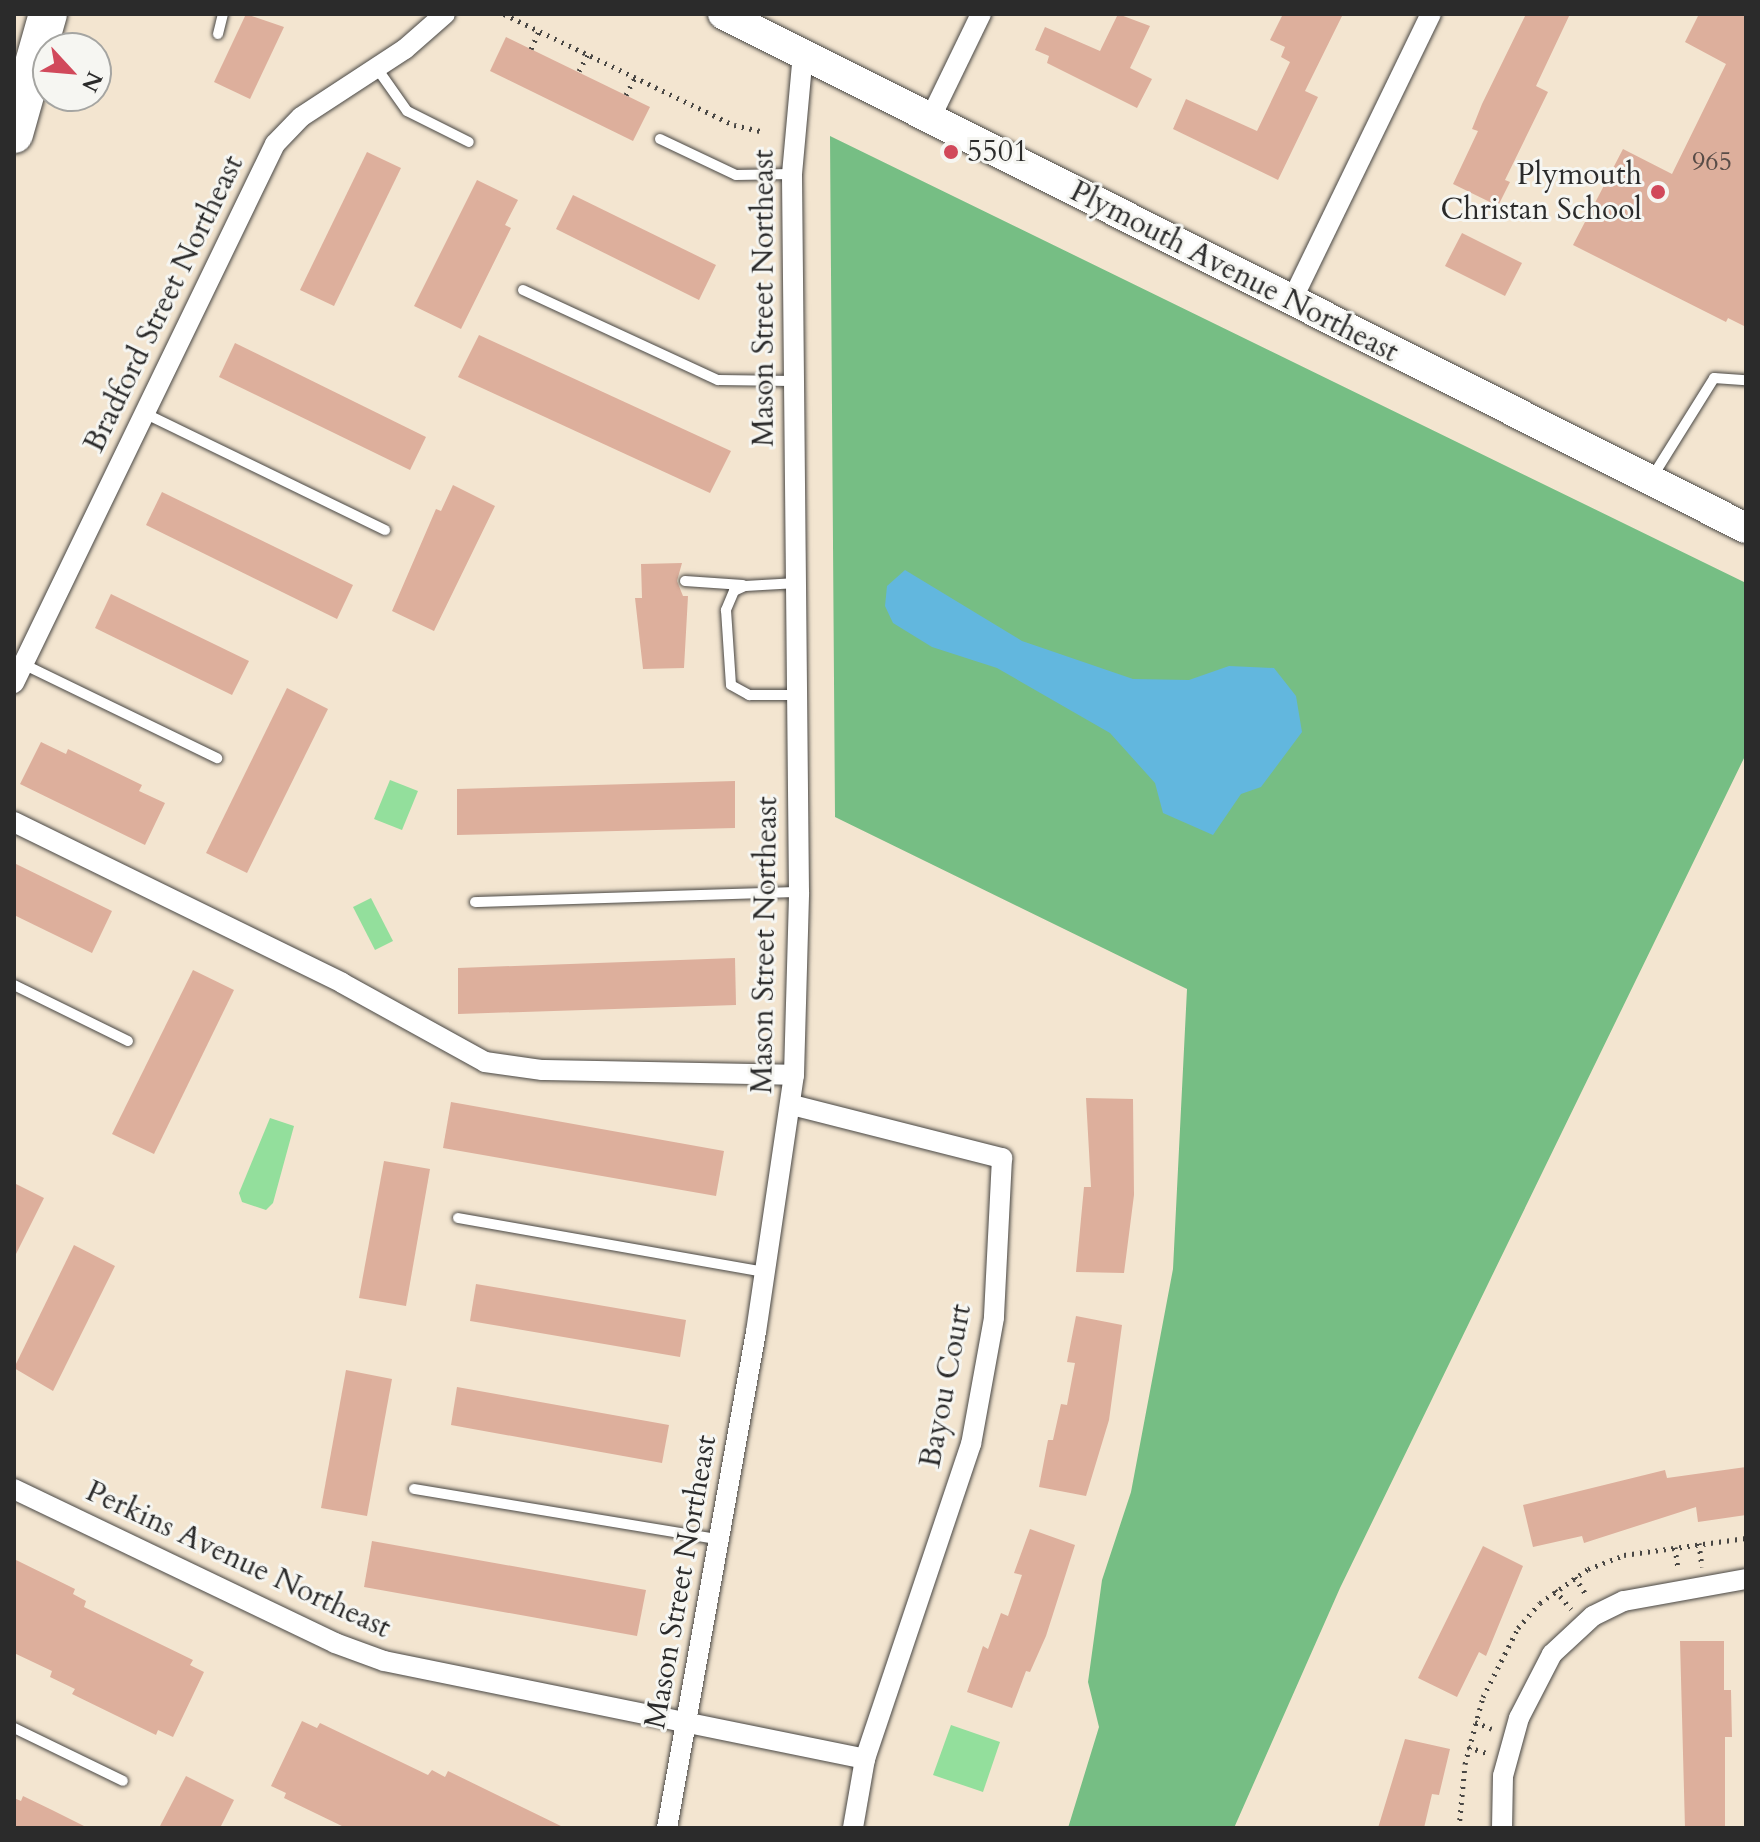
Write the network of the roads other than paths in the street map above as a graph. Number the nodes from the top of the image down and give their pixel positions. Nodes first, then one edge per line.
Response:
1 (48, 14) edge
2 (223, 14) edge
3 (445, 14) edge
4 (723, 14) edge
5 (981, 14) edge
6 (1431, 14) edge
7 (218, 34) dead end
8 (803, 54) junction
9 (376, 67) junction
10 (930, 119) junction
11 (14, 134) edge
12 (660, 139) dead end
13 (469, 142) dead end
14 (792, 174) junction
15 (523, 290) dead end
16 (1292, 300) junction
17 (1746, 380) edge
18 (792, 381) junction
19 (144, 413) junction
20 (1650, 481) junction
21 (1746, 528) edge
22 (385, 530) dead end
23 (685, 581) dead end
24 (797, 583) junction
25 (745, 586) junction
26 (23, 664) junction
27 (14, 683) edge
28 (798, 695) junction
29 (217, 758) dead end
30 (14, 822) edge
31 (799, 892) junction
32 (475, 902) dead end
33 (14, 985) edge
34 (128, 1041) dead end
35 (794, 1075) junction
36 (792, 1105) junction
37 (458, 1218) dead end
38 (765, 1272) junction
39 (14, 1489) edge
40 (414, 1489) dead end
41 (716, 1539) junction
42 (1746, 1579) edge
43 (688, 1719) junction
44 (14, 1728) edge
45 (865, 1759) junction
46 (123, 1781) dead end
47 (667, 1828) edge
48 (853, 1828) edge
49 (1502, 1828) edge

1 - 11 highway
2 - 7 lane
3 - 9 street, Bradford Street Northeast
4 - 8 main road, Plymouth Avenue Northeast
5 - 10 street
6 - 16 street
8 - 10 main road, Plymouth Avenue Northeast
8 - 14 street, Mason Street Northeast
9 - 13 lane
9 - 19 street, Bradford Street Northeast
10 - 16 main road, Plymouth Avenue Northeast
12 - 14 lane
14 - 18 street, Mason Street Northeast
15 - 18 lane
16 - 20 main road, Plymouth Avenue Northeast
17 - 20 lane
18 - 24 street, Mason Street Northeast
19 - 22 lane
19 - 26 street, Bradford Street Northeast
20 - 21 main road, Plymouth Avenue Northeast
23 - 25 lane
24 - 25 lane
24 - 28 street, Mason Street Northeast
25 - 28 lane
26 - 27 street, Bradford Street Northeast
26 - 29 lane
28 - 31 street, Mason Street Northeast
30 - 35 street
31 - 32 lane
31 - 35 street, Mason Street Northeast
33 - 34 lane
35 - 36 street, Mason Street Northeast
36 - 38 street, Mason Street Northeast
36 - 45 street, Bayou Court
37 - 38 lane
38 - 41 street, Mason Street Northeast
39 - 43 street, Perkins Avenue Northeast
40 - 41 lane
41 - 43 street, Mason Street Northeast
42 - 49 street
43 - 45 street, Perkins Avenue Northeast
43 - 47 street, Mason Street Northeast
44 - 46 lane
45 - 48 street, Bayou Court

